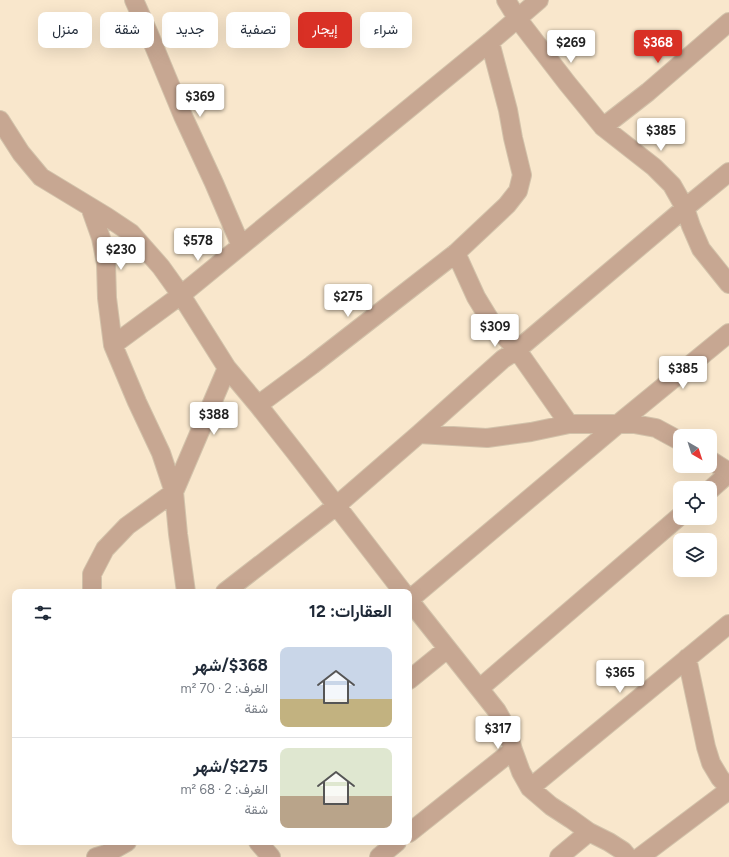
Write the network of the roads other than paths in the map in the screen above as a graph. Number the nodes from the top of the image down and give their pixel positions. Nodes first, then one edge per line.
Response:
1 (134, 0) edge
2 (506, 0) edge
3 (539, 0) edge
4 (518, 18) junction
5 (729, 22) edge
6 (490, 42) junction
7 (0, 120) edge
8 (603, 127) junction
9 (729, 172) edge
10 (90, 207) junction
11 (685, 208) junction
12 (240, 246) junction
13 (456, 252) junction
14 (729, 284) edge
15 (181, 295) junction
16 (729, 334) edge
17 (113, 345) junction
18 (517, 350) junction
19 (227, 368) junction
20 (258, 405) junction
21 (570, 424) junction
22 (618, 424) junction
23 (419, 434) junction
24 (673, 437) edge
25 (717, 465) edge
26 (729, 473) edge
27 (717, 484) edge
28 (174, 492) junction
29 (336, 506) junction
30 (673, 522) edge
31 (92, 589) edge
32 (186, 589) edge
33 (229, 589) edge
34 (401, 589) edge
35 (412, 597) edge
36 (412, 604) edge
37 (729, 624) edge
38 (447, 649) junction
39 (687, 658) junction
40 (412, 678) edge
41 (480, 688) junction
42 (513, 750) junction
43 (530, 788) junction
44 (729, 789) edge
45 (412, 831) edge
46 (589, 832) junction
47 (122, 845) edge
48 (260, 845) edge
49 (394, 845) edge
50 (96, 857) edge
51 (270, 857) edge
52 (379, 857) edge
53 (559, 857) edge
54 (628, 857) edge
55 (640, 857) edge

1 - 12 street
2 - 4 street
3 - 4 street
4 - 6 street
4 - 8 street
5 - 8 street
6 - 12 street
6 - 13 street
7 - 10 street
8 - 11 street
9 - 11 street
10 - 15 street
10 - 17 street
11 - 14 street
11 - 18 street
12 - 15 street
13 - 18 street
13 - 20 street
15 - 17 street
15 - 19 street
16 - 22 street
17 - 28 street
18 - 21 street
18 - 23 street
19 - 20 street
19 - 28 street
20 - 29 street
21 - 22 street
21 - 23 street
22 - 24 street
22 - 35 street
23 - 29 street
25 - 26 street
26 - 27 street
28 - 31 street
28 - 32 street
29 - 33 street
29 - 34 street
30 - 41 street
36 - 38 street
37 - 39 street
38 - 40 street
38 - 41 street
39 - 43 street
39 - 44 street
41 - 42 street
42 - 43 street
42 - 45 street
43 - 46 street
44 - 55 street
46 - 53 street
46 - 54 street
47 - 50 street
48 - 51 street
49 - 52 street

